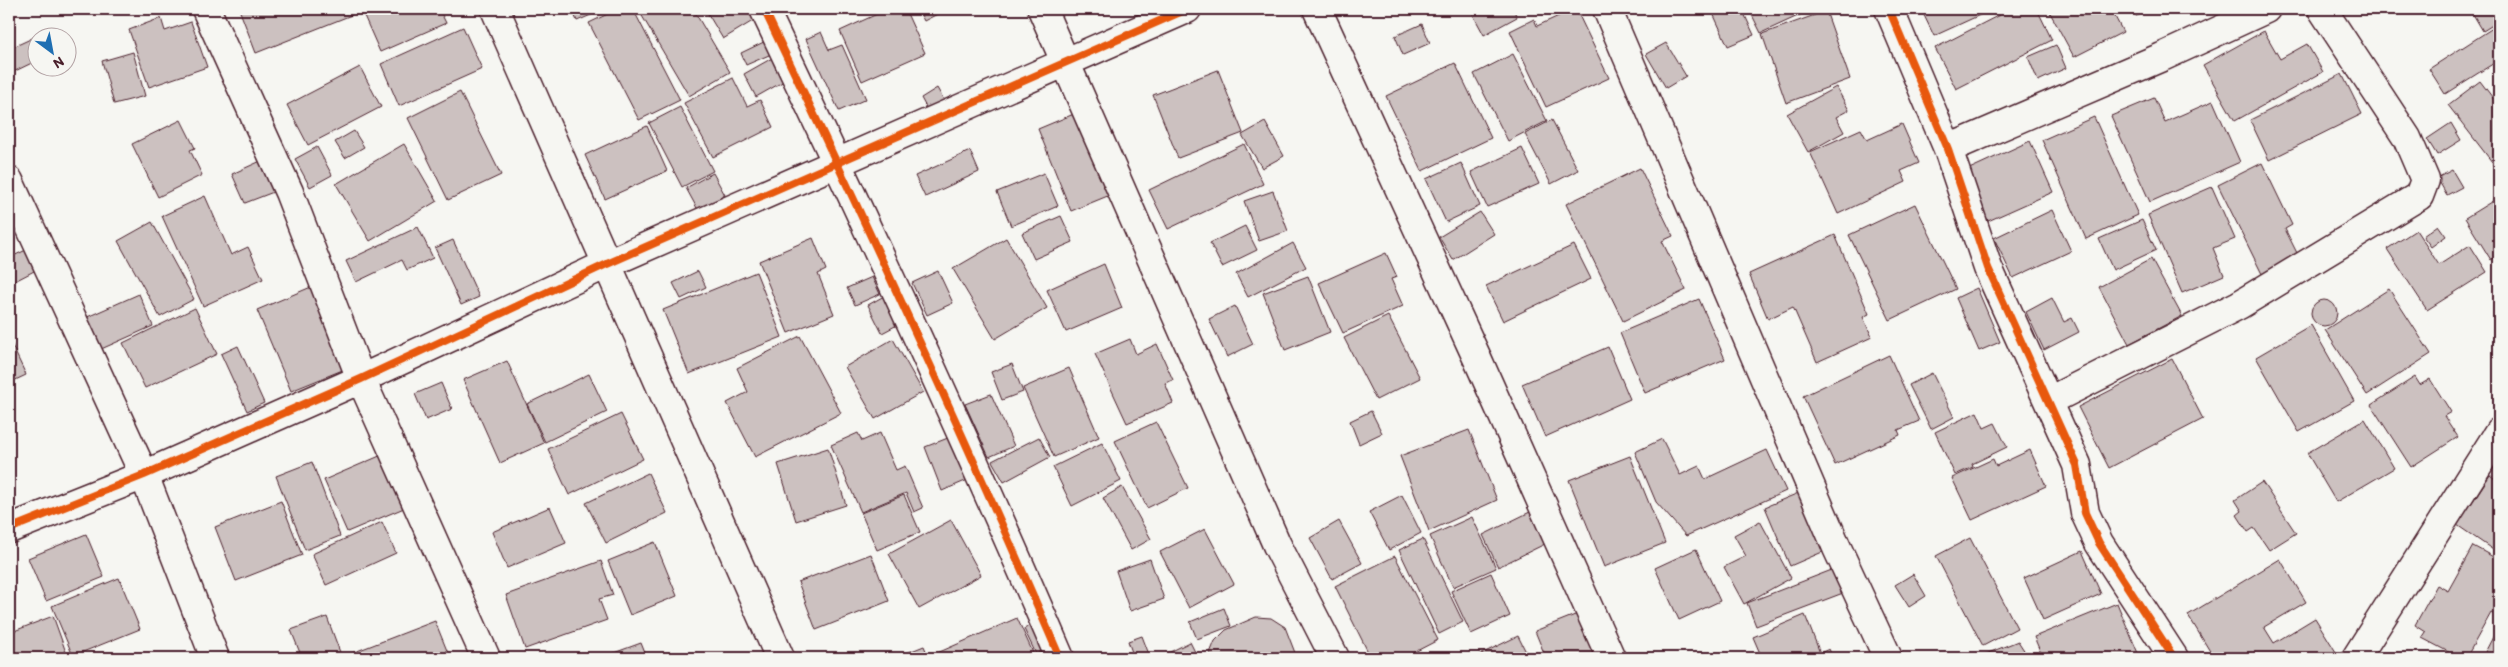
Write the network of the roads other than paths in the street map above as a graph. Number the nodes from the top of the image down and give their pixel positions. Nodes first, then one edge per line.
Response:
1 (206, 9) edge
2 (495, 9) edge
3 (764, 9) edge
4 (1042, 9) edge
5 (1187, 9) edge
6 (1316, 9) edge
7 (1607, 9) edge
8 (1888, 9) edge
9 (2266, 9) edge
10 (2322, 9) edge
11 (1065, 63) junction
12 (1948, 149) junction
13 (837, 162) junction
14 (9, 181) edge
15 (608, 264) junction
16 (361, 379) junction
17 (2049, 401) junction
18 (2499, 432) edge
19 (144, 475) junction
20 (9, 529) edge
21 (215, 658) edge
22 (486, 658) edge
23 (780, 658) edge
24 (1060, 658) edge
25 (1335, 658) edge
26 (1611, 658) edge
27 (1888, 658) edge
28 (2174, 658) edge
29 (2356, 658) edge

1 - 16 street
2 - 15 street
3 - 13 street
4 - 11 street
5 - 11 street
6 - 26 street
7 - 27 street
8 - 12 street
9 - 12 street
10 - 17 street
11 - 13 street
11 - 25 street
12 - 17 street
13 - 15 street
13 - 24 street
14 - 19 street
15 - 16 street
15 - 23 street
16 - 19 street
16 - 22 street
17 - 28 street
18 - 29 street
19 - 20 street
19 - 21 street

